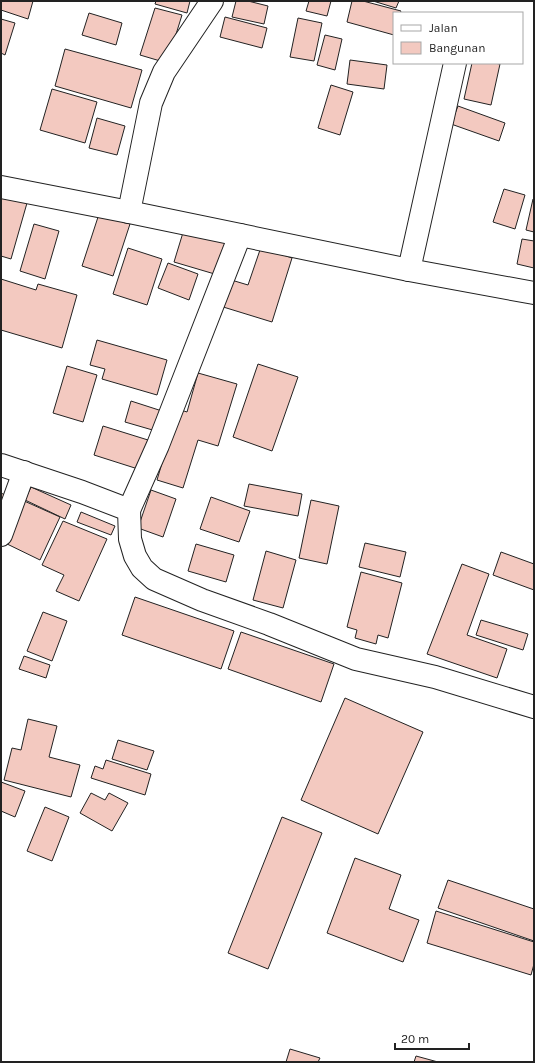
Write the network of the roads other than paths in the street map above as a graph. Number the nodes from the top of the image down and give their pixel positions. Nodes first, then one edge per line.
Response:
1 (212, 1) edge
2 (455, 64) edge
3 (1, 187) edge
4 (129, 212) junction
5 (240, 235) junction
6 (409, 270) junction
7 (534, 292) edge
8 (1, 465) edge
9 (24, 472) junction
10 (129, 510) junction
11 (1, 535) edge
12 (534, 707) edge

1 - 4 street
2 - 6 street
3 - 4 street
4 - 5 street
5 - 6 street
5 - 10 street
6 - 7 street
8 - 9 street
9 - 10 street
9 - 11 street
10 - 12 street

